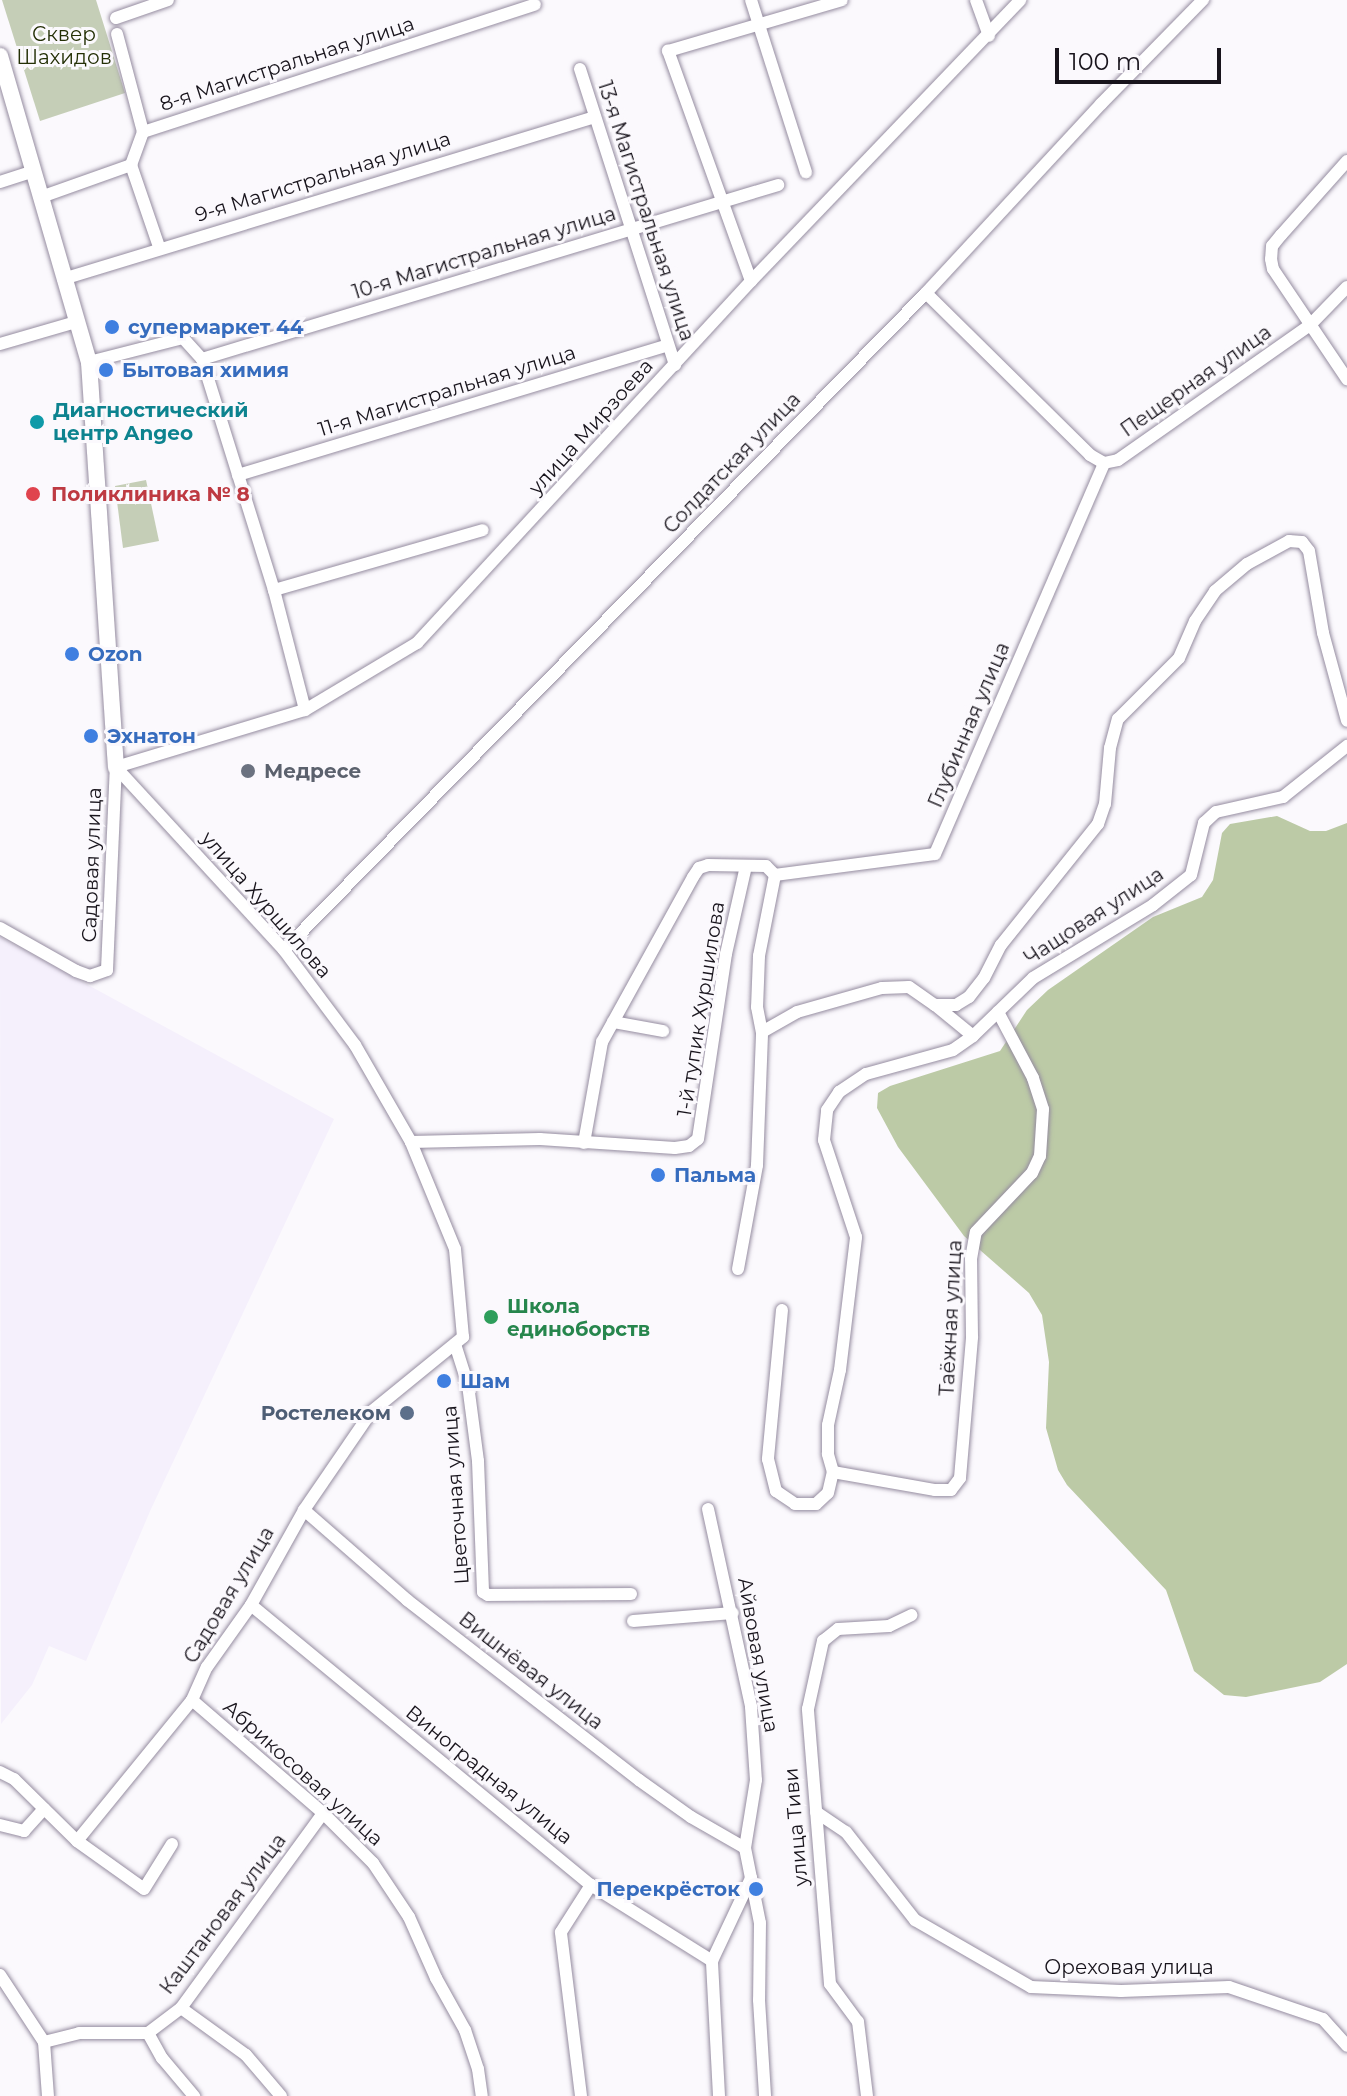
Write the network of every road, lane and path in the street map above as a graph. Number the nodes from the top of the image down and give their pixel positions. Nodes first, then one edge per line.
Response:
1 (168, 0) edge
2 (751, 0) edge
3 (842, 0) edge
4 (976, 0) edge
5 (1020, 0) edge
6 (1203, 0) edge
7 (535, 5) dead end
8 (116, 18) dead end
9 (759, 25) junction
10 (117, 34) dead end
11 (989, 36) junction
12 (0, 56) edge
13 (580, 69) dead end
14 (595, 117) junction
15 (143, 132) junction
16 (1347, 161) edge
17 (131, 165) junction
18 (33, 171) junction
19 (806, 172) dead end
20 (0, 182) edge
21 (778, 185) dead end
22 (41, 197) junction
23 (723, 202) junction
24 (631, 229) junction
25 (159, 247) junction
26 (63, 279) junction
27 (751, 281) junction
28 (1347, 287) edge
29 (926, 293) junction
30 (76, 322) junction
31 (1310, 325) junction
32 (0, 344) edge
33 (668, 345) junction
34 (202, 359) junction
35 (89, 362) junction
36 (675, 365) junction
37 (1347, 379) edge
38 (1104, 463) junction
39 (238, 475) junction
40 (483, 530) dead end
41 (274, 590) junction
42 (305, 710) junction
43 (1347, 721) edge
44 (1347, 746) edge
45 (116, 767) junction
46 (746, 866) junction
47 (775, 875) junction
48 (0, 928) edge
49 (284, 950) junction
50 (935, 1005) junction
51 (998, 1012) junction
52 (613, 1022) junction
53 (663, 1031) dead end
54 (762, 1032) junction
55 (973, 1036) junction
56 (411, 1142) junction
57 (584, 1143) junction
58 (738, 1269) dead end
59 (782, 1310) dead end
60 (455, 1344) junction
61 (833, 1472) junction
62 (708, 1509) dead end
63 (304, 1510) junction
64 (631, 1594) dead end
65 (251, 1605) junction
66 (733, 1613) junction
67 (912, 1615) dead end
68 (633, 1621) dead end
69 (192, 1700) junction
70 (0, 1772) edge
71 (44, 1809) junction
72 (816, 1812) junction
73 (323, 1813) junction
74 (0, 1825) edge
75 (77, 1841) junction
76 (172, 1844) dead end
77 (745, 1848) junction
78 (751, 1878) junction
79 (591, 1885) junction
80 (712, 1961) junction
81 (0, 1975) edge
82 (181, 2008) junction
83 (148, 2033) junction
84 (44, 2042) junction
85 (1347, 2046) edge
86 (48, 2096) edge
87 (194, 2096) edge
88 (281, 2096) edge
89 (482, 2096) edge
90 (581, 2096) edge
91 (719, 2096) edge
92 (765, 2096) edge
93 (867, 2096) edge

1 - 8 street
2 - 9 street
3 - 9 street
4 - 11 street
5 - 11 street, улица Мирзоева
6 - 29 street, Солдатская улица
7 - 15 street, 8-я Магистральная улица
9 - 19 street
9 - 23 street
10 - 15 street
11 - 27 street, улица Мирзоева
12 - 18 street
13 - 14 street, 13-я Магистральная улица
14 - 24 street, 13-я Магистральная улица
14 - 25 street, 9-я Магистральная улица
15 - 17 street
16 - 31 street
17 - 22 street
17 - 25 street
18 - 20 street
18 - 22 street
21 - 23 street, 10-я Магистральная улица
22 - 26 street
23 - 24 street, 10-я Магистральная улица
23 - 27 street
24 - 33 street, 13-я Магистральная улица
24 - 34 street, 10-я Магистральная улица
25 - 26 street, 9-я Магистральная улица
26 - 30 street
27 - 36 street, улица Мирзоева
28 - 31 street, Пещерная улица
29 - 38 street
29 - 49 street, Солдатская улица
30 - 32 street
30 - 35 street
31 - 37 street
31 - 38 street, Пещерная улица
33 - 36 street, 13-я Магистральная улица
33 - 39 street, 11-я Магистральная улица
34 - 35 street
34 - 39 street
35 - 45 street
36 - 42 street, улица Мирзоева
38 - 47 street, Глубинная улица
39 - 41 street
40 - 41 street
41 - 42 street
42 - 45 street, улица Мирзоева
43 - 50 street
44 - 51 street, Чащовая улица
45 - 48 street, Садовая улица
45 - 49 street, улица Хуршилова
46 - 47 street, 1-й тупик Хуршилова
46 - 52 street, 1-й тупик Хуршилова
46 - 57 street, 1-й тупик Хуршилова
47 - 54 street
49 - 56 street, улица Хуршилова
50 - 54 street
50 - 55 street
51 - 55 street, Чащовая улица
51 - 61 street, Таёжная улица
52 - 53 street
52 - 57 street, 1-й тупик Хуршилова
54 - 58 street
55 - 61 street, Чащовая улица
56 - 57 street, 1-й тупик Хуршилова
56 - 60 street, улица Хуршилова
59 - 61 street
60 - 63 street, Садовая улица
60 - 64 street, Цветочная улица
62 - 66 street, Айвовая улица
63 - 65 street, Садовая улица
63 - 77 street, Вишнёвая улица
65 - 69 street, Садовая улица
65 - 79 street, Виноградная улица
66 - 68 street
66 - 77 street, Айвовая улица
67 - 72 street, улица Тиви
69 - 73 street, Абрикосовая улица
69 - 75 street, Садовая улица
70 - 71 street
71 - 74 street
71 - 75 street
72 - 85 street, Ореховая улица
72 - 93 street, улица Тиви
73 - 82 street, Каштановая улица
73 - 89 street, Абрикосовая улица
75 - 76 street
77 - 78 street, Айвовая улица
78 - 80 street
78 - 92 street, Айвовая улица
79 - 80 street, Виноградная улица
79 - 90 street
80 - 91 street
81 - 84 street
82 - 83 street, Каштановая улица
82 - 88 street
83 - 84 street
83 - 87 street
84 - 86 street

